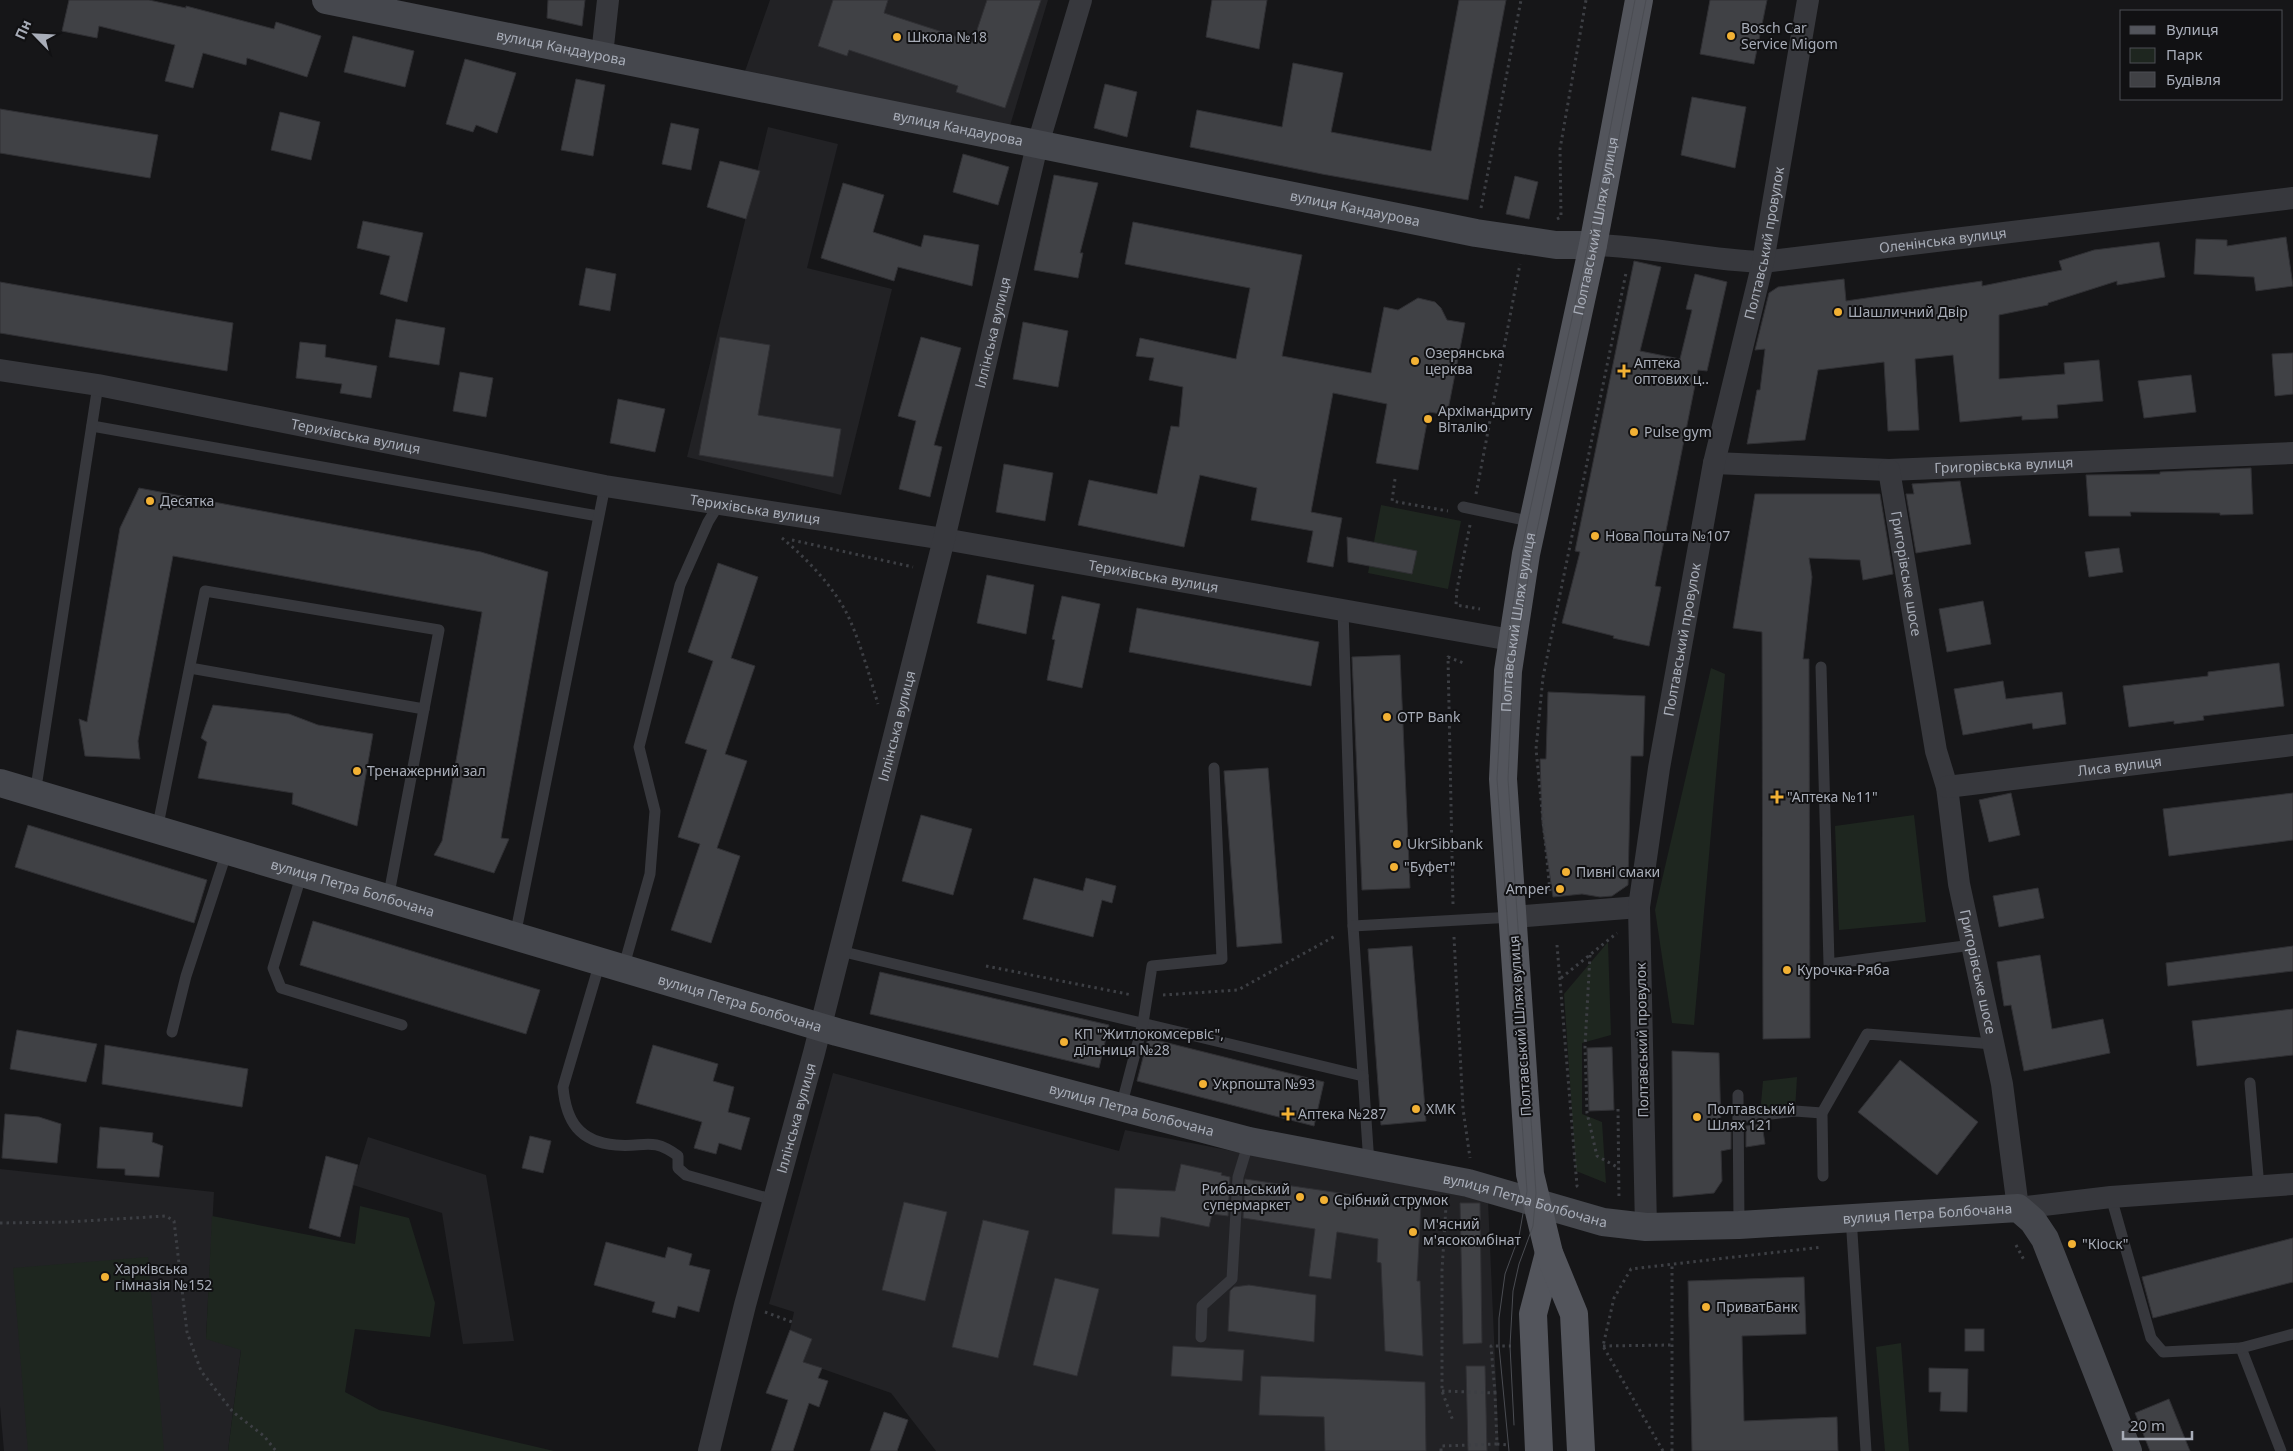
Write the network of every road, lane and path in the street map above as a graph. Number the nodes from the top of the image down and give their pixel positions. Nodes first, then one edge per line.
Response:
1 (326, 0) edge
2 (608, 0) edge
3 (1081, 0) edge
4 (1521, 0) edge
5 (1586, 0) edge
6 (1640, 0) edge
7 (1808, 0) edge
8 (602, 55) junction
9 (1038, 145) junction
10 (2293, 198) edge
11 (1561, 217) dead end
12 (1476, 233) junction
13 (1592, 245) junction
14 (1522, 254) dead end
15 (1764, 262) junction
16 (1626, 273) dead end
17 (0, 370) edge
18 (98, 385) junction
19 (92, 426) junction
20 (2293, 453) edge
21 (1714, 463) junction
22 (1889, 470) junction
23 (1395, 479) dead end
24 (605, 486) junction
25 (719, 504) junction
26 (1470, 511) junction
27 (598, 516) junction
28 (1533, 522) junction
29 (782, 538) dead end
30 (944, 539) junction
31 (1480, 609) dead end
32 (1343, 610) junction
33 (1511, 640) junction
34 (1448, 657) dead end
35 (1466, 664) dead end
36 (1821, 667) dead end
37 (190, 668) junction
38 (424, 709) junction
39 (879, 710) dead end
40 (2293, 745) edge
41 (1214, 768) dead end
42 (0, 784) edge
43 (1947, 787) junction
44 (35, 794) junction
45 (157, 830) junction
46 (227, 851) junction
47 (302, 873) junction
48 (388, 899) junction
49 (1551, 901) dead end
50 (1639, 907) junction
51 (1513, 916) junction
52 (1353, 926) junction
53 (515, 936) junction
54 (1617, 943) dead end
55 (1557, 945) dead end
56 (1972, 945) junction
57 (840, 951) junction
58 (1590, 954) junction
59 (612, 965) junction
60 (980, 965) dead end
61 (1561, 978) junction
62 (1147, 996) junction
63 (1142, 1023) junction
64 (402, 1026) dead end
65 (821, 1027) junction
66 (172, 1032) dead end
67 (1993, 1044) junction
68 (1363, 1076) junction
69 (2250, 1083) dead end
70 (1738, 1095) dead end
71 (1618, 1099) dead end
72 (1121, 1107) junction
73 (1822, 1113) junction
74 (1738, 1118) junction
75 (1249, 1141) junction
76 (1369, 1164) junction
77 (1619, 1168) junction
78 (1823, 1176) dead end
79 (2293, 1184) edge
80 (2259, 1187) junction
81 (1582, 1191) dead end
82 (2111, 1197) junction
83 (774, 1200) junction
84 (1536, 1202) junction
85 (1452, 1203) dead end
86 (1619, 1204) dead end
87 (2018, 1208) junction
88 (1851, 1217) junction
89 (0, 1223) edge
90 (1739, 1225) junction
91 (1646, 1226) junction
92 (1549, 1253) junction
93 (2293, 1334) edge
94 (1201, 1337) dead end
95 (1671, 1345) junction
96 (1515, 1346) dead end
97 (1603, 1346) junction
98 (2241, 1348) junction
99 (1442, 1391) junction
100 (1495, 1393) junction
101 (1453, 1421) dead end
102 (1497, 1444) junction
103 (1509, 1445) dead end
104 (276, 1451) edge
105 (709, 1451) edge
106 (1441, 1451) edge
107 (1539, 1451) edge
108 (1580, 1451) edge
109 (1663, 1451) edge
110 (1672, 1451) edge
111 (1866, 1451) edge
112 (2128, 1451) edge
113 (2281, 1451) edge

1 - 8 street, вулиця Кандаурова
2 - 8 street
3 - 9 street, Іллінська вулиця
4 - 12 path
5 - 11 path
6 - 13 main road, Полтавський Шлях вулиця
7 - 15 street, Полтавський провулок
8 - 9 street, вулиця Кандаурова
9 - 12 street, вулиця Кандаурова
9 - 30 street, Іллінська вулиця
10 - 15 street, Оленінська вулиця
12 - 13 street, вулиця Кандаурова
13 - 15 street, Оленінська вулиця
13 - 28 main road, Полтавський Шлях вулиця
14 - 26 path
15 - 21 street, Полтавський провулок
16 - 49 path
17 - 18 street, Терихівська вулиця
18 - 19 lane
18 - 24 street, Терихівська вулиця
19 - 27 lane
19 - 44 lane
20 - 22 street, Григорівська вулиця
21 - 22 street, Григорівська вулиця
21 - 50 street, Полтавський провулок
22 - 43 street, Григорівське шосе
23 - 26 path
24 - 25 street, Терихівська вулиця
24 - 27 lane
25 - 30 street, Терихівська вулиця
25 - 59 lane
26 - 28 lane
26 - 31 path
27 - 53 lane
28 - 33 main road, Полтавський Шлях вулиця
29 - 39 path
30 - 32 street, Терихівська вулиця
30 - 57 street, Іллінська вулиця
32 - 33 street, Терихівська вулиця
32 - 52 lane
33 - 51 main road, Полтавський Шлях вулиця
34 - 35 path
36 - 56 lane
37 - 38 lane
37 - 38 lane
37 - 45 lane
38 - 48 lane
40 - 43 street, Лиса вулиця
41 - 62 lane
42 - 44 street, вулиця Петра Болбочана
43 - 56 street, Григорівське шосе
44 - 45 street, вулиця Петра Болбочана
45 - 46 street, вулиця Петра Болбочана
46 - 47 street, вулиця Петра Болбочана
46 - 66 lane
47 - 48 street, вулиця Петра Болбочана
47 - 64 lane
48 - 53 street, вулиця Петра Болбочана
50 - 51 street
50 - 91 street, Полтавський провулок
51 - 52 lane
51 - 84 main road, Полтавський Шлях вулиця
52 - 62 path
52 - 68 lane
53 - 59 street, вулиця Петра Болбочана
54 - 58 path
55 - 61 path
56 - 67 street, Григорівське шосе
57 - 63 lane
57 - 65 street, Іллінська вулиця
58 - 61 path
58 - 77 path
59 - 65 street, вулиця Петра Болбочана
59 - 83 lane
60 - 62 path
61 - 81 path
62 - 63 lane
63 - 68 lane
63 - 72 lane
65 - 72 street, вулиця Петра Болбочана
65 - 83 street, Іллінська вулиця
67 - 73 lane
67 - 87 street, Григорівське шосе
68 - 76 lane
69 - 80 lane
70 - 74 lane
71 - 77 path
72 - 75 street, вулиця Петра Болбочана
73 - 74 lane
73 - 78 lane
74 - 90 lane
75 - 76 street, вулиця Петра Болбочана
75 - 94 lane
76 - 84 street, вулиця Петра Болбочана
77 - 86 path
79 - 80 street, вулиця Петра Болбочана
80 - 82 street, вулиця Петра Болбочана
82 - 87 street, вулиця Петра Болбочана
82 - 98 lane
83 - 105 street, Іллінська вулиця
84 - 91 street, вулиця Петра Болбочана
84 - 92 main road, Полтавський Шлях вулиця
85 - 99 path
87 - 88 street, вулиця Петра Болбочана
87 - 112 street
88 - 90 street, вулиця Петра Болбочана
88 - 111 lane
89 - 104 path
90 - 91 street, вулиця Петра Болбочана
92 - 107 main road, Полтавський Шлях вулиця
92 - 108 main road, Полтавський Шлях вулиця
93 - 98 lane
95 - 97 path
95 - 97 path
95 - 110 path
96 - 100 path
97 - 109 path
98 - 113 lane
99 - 100 path
99 - 101 path
100 - 102 path
102 - 103 path
102 - 106 path

